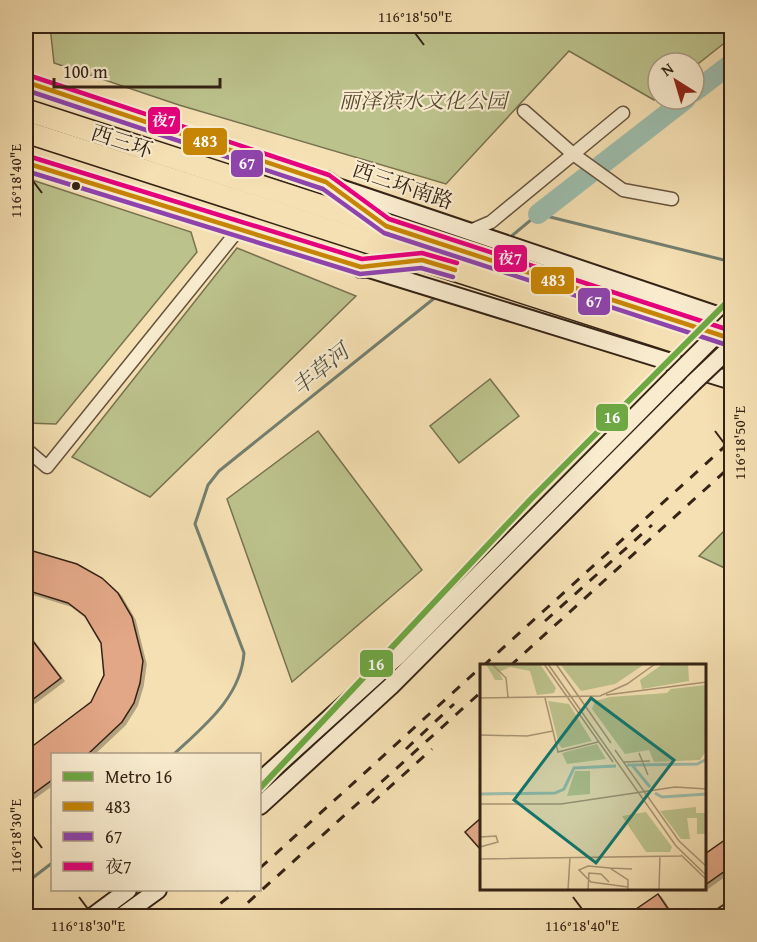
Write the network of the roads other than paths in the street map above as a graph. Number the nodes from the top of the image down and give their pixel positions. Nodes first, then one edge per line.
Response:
1 (26, 82) edge
2 (26, 110) edge
3 (524, 111) dead end
4 (623, 113) dead end
5 (26, 132) edge
6 (573, 154) junction
7 (26, 163) edge
8 (326, 182) junction
9 (672, 199) dead end
10 (386, 226) junction
11 (239, 229) junction
12 (470, 231) junction
13 (422, 260) junction
14 (361, 267) junction
15 (732, 320) edge
16 (732, 339) edge
17 (732, 346) edge
18 (732, 360) edge
19 (732, 381) edge
20 (26, 449) edge
21 (261, 780) edge
22 (261, 805) edge
23 (127, 891) edge
24 (157, 891) edge
25 (732, 910) edge
26 (93, 916) edge
27 (122, 916) edge
28 (723, 916) edge

1 - 8 street, 西三环南路
2 - 10 highway, 西三环
3 - 6 street
4 - 6 street
5 - 13 highway, 西三环
6 - 9 street
6 - 12 street
7 - 11 street
8 - 10 highway
8 - 12 street, 西三环南路
10 - 16 highway, 西三环
11 - 14 street
11 - 20 street
12 - 15 street, 西三环南路
13 - 14 highway
13 - 18 highway, 西三环
14 - 19 street
15 - 21 street, bridge
17 - 22 street, bridge
23 - 26 street
24 - 27 street
25 - 28 street

